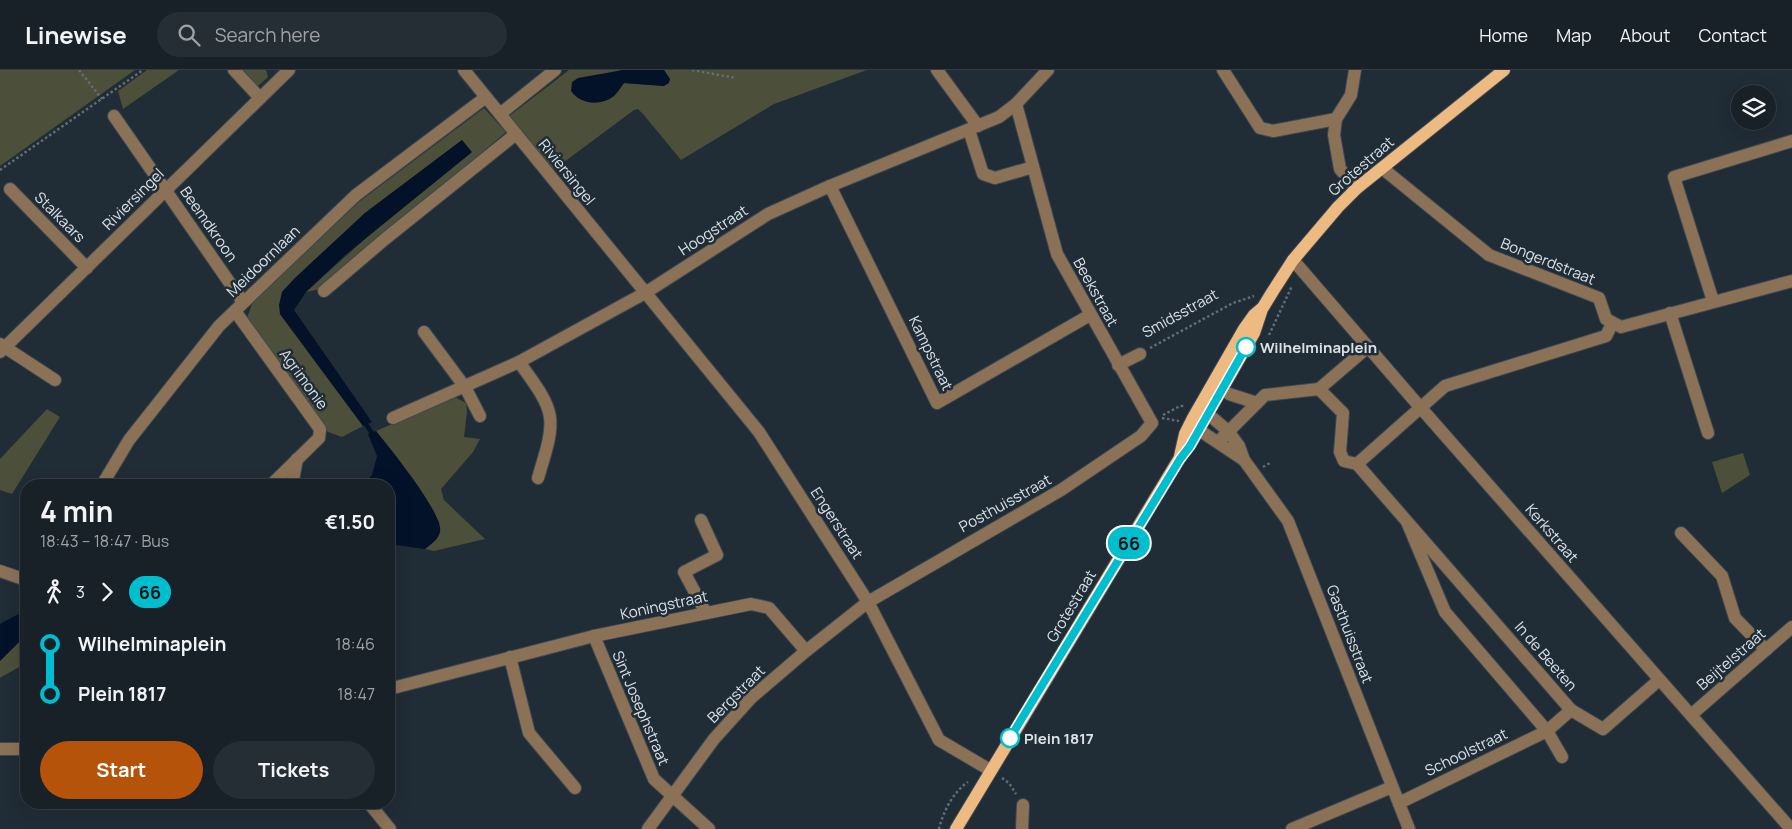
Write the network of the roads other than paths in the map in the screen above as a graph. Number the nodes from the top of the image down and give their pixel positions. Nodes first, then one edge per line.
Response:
1 (234, 70) edge
2 (289, 70) edge
3 (464, 70) edge
4 (555, 70) edge
5 (937, 70) edge
6 (1048, 70) edge
7 (1223, 70) edge
8 (1355, 70) edge
9 (1504, 70) edge
10 (260, 98) junction
11 (486, 98) junction
12 (1016, 104) junction
13 (500, 114) junction
14 (114, 116) dead end
15 (1336, 119) junction
16 (974, 128) junction
17 (516, 134) junction
18 (1792, 141) edge
19 (1033, 167) junction
20 (1382, 168) junction
21 (830, 186) junction
22 (1357, 188) junction
23 (10, 189) dead end
24 (165, 190) junction
25 (1293, 260) junction
26 (87, 268) junction
27 (1792, 281) edge
28 (324, 291) dead end
29 (645, 294) junction
30 (1713, 301) junction
31 (239, 307) junction
32 (1670, 313) junction
33 (1090, 315) junction
34 (1612, 324) junction
35 (424, 332) dead end
36 (1368, 347) junction
37 (2, 348) edge
38 (1140, 354) road end
39 (518, 362) junction
40 (1118, 365) junction
41 (55, 380) dead end
42 (465, 387) junction
43 (1319, 389) junction
44 (1229, 394) dead end
45 (1258, 402) junction
46 (1420, 408) junction
47 (1202, 412) junction
48 (480, 416) dead end
49 (393, 418) dead end
50 (1156, 420) joint
51 (1194, 427) junction
52 (1228, 431) junction
53 (1708, 433) dead end
54 (1218, 442) junction
55 (297, 459) junction
56 (1244, 460) junction
57 (1357, 464) junction
58 (538, 478) dead end
59 (106, 479) edge
60 (277, 479) edge
61 (293, 479) edge
62 (701, 520) dead end
63 (1407, 522) junction
64 (1681, 532) dead end
65 (0, 571) edge
66 (20, 578) edge
67 (868, 602) junction
68 (706, 613) junction
69 (1792, 627) edge
70 (594, 636) junction
71 (1766, 650) junction
72 (806, 651) junction
73 (510, 657) junction
74 (1659, 680) junction
75 (395, 687) edge
76 (1571, 710) junction
77 (1691, 715) junction
78 (1547, 731) junction
79 (0, 749) edge
80 (20, 749) edge
81 (1562, 757) dead end
82 (985, 768) junction
83 (1392, 787) junction
84 (575, 788) dead end
85 (672, 796) junction
86 (1399, 804) junction
87 (1024, 805) road end
88 (374, 809) edge
89 (957, 826) edge
90 (390, 829) edge
91 (648, 829) edge
92 (709, 829) edge
93 (1022, 829) edge
94 (1292, 829) edge
95 (1409, 829) edge
96 (1791, 829) edge

1 - 10 street
2 - 10 street, Riviersingel
3 - 11 street, Riviersingel
4 - 13 street
5 - 16 street
6 - 12 street, Hoogstraat
7 - 15 street
8 - 15 street
9 - 20 main road, Grotestraat
10 - 24 street, Riviersingel
11 - 13 street, Riviersingel
11 - 31 street, Meidoornlaan
12 - 16 street, Hoogstraat
12 - 19 street, Beekstraat
13 - 17 street, Riviersingel
14 - 24 street, Beemdkroon
15 - 22 street
16 - 19 street
16 - 21 street, Hoogstraat
17 - 28 street
17 - 29 street, Riviersingel
18 - 30 street
19 - 33 street, Beekstraat
20 - 22 main road, Grotestraat
20 - 34 street, Bongerdstraat
21 - 29 street, Hoogstraat
21 - 33 street, Kampstraat
22 - 25 main road, Grotestraat
23 - 26 street, Stalkaars
24 - 26 street, Riviersingel
24 - 31 street, Beemdkroon
25 - 36 street
25 - 47 main road, Grotestraat
26 - 37 street, Riviersingel
27 - 30 street
29 - 39 street, Hoogstraat
29 - 67 street, Engerstraat
30 - 32 street
31 - 55 street, Agrimonie
31 - 59 street, Meidoornlaan
32 - 34 street
32 - 53 street
33 - 40 street, Beekstraat
34 - 46 street
35 - 42 street
36 - 43 street
36 - 46 street
37 - 41 street
38 - 40 street, Smidsstraat
39 - 42 street, Hoogstraat
39 - 58 street
40 - 50 street, Beekstraat
42 - 48 street
42 - 49 street, Hoogstraat
43 - 45 street
43 - 57 street
44 - 45 street
45 - 52 street
46 - 57 street
46 - 74 street, Kerkstraat
47 - 51 main road, Grotestraat
47 - 52 street, Gasthuisstraat
50 - 67 street, Posthuisstraat
51 - 54 street, Gasthuisstraat
51 - 82 main road, Grotestraat
52 - 54 street
52 - 56 street, Gasthuisstraat
54 - 56 street, Gasthuisstraat
55 - 60 street, Agrimonie
55 - 61 street
56 - 83 street, Gasthuisstraat
57 - 63 street, In de Beeten
62 - 68 street
63 - 76 street, In de Beeten
63 - 78 street, In de Beeten
64 - 71 street
65 - 66 street
67 - 72 street, Bergstraat
67 - 82 street, Engerstraat
68 - 70 street, Koningstraat
68 - 72 street, Koningstraat
69 - 71 street, Beijtelstraat
70 - 73 street, Koningstraat
70 - 85 street, Sint Josephstraat
71 - 77 street, Beijtelstraat
72 - 85 street, Bergstraat
73 - 75 street, Koningstraat
73 - 84 street
74 - 76 street
74 - 77 street, Kerkstraat
76 - 78 street, In de Beeten
77 - 96 street, Kerkstraat
78 - 81 street
78 - 86 street, Schoolstraat
79 - 80 street
82 - 89 main road, Grotestraat
83 - 86 street, Gasthuisstraat
83 - 94 street
85 - 91 street, Bergstraat
85 - 92 street, Sint Josephstraat
86 - 95 street, Gasthuisstraat
87 - 93 street
88 - 90 street

